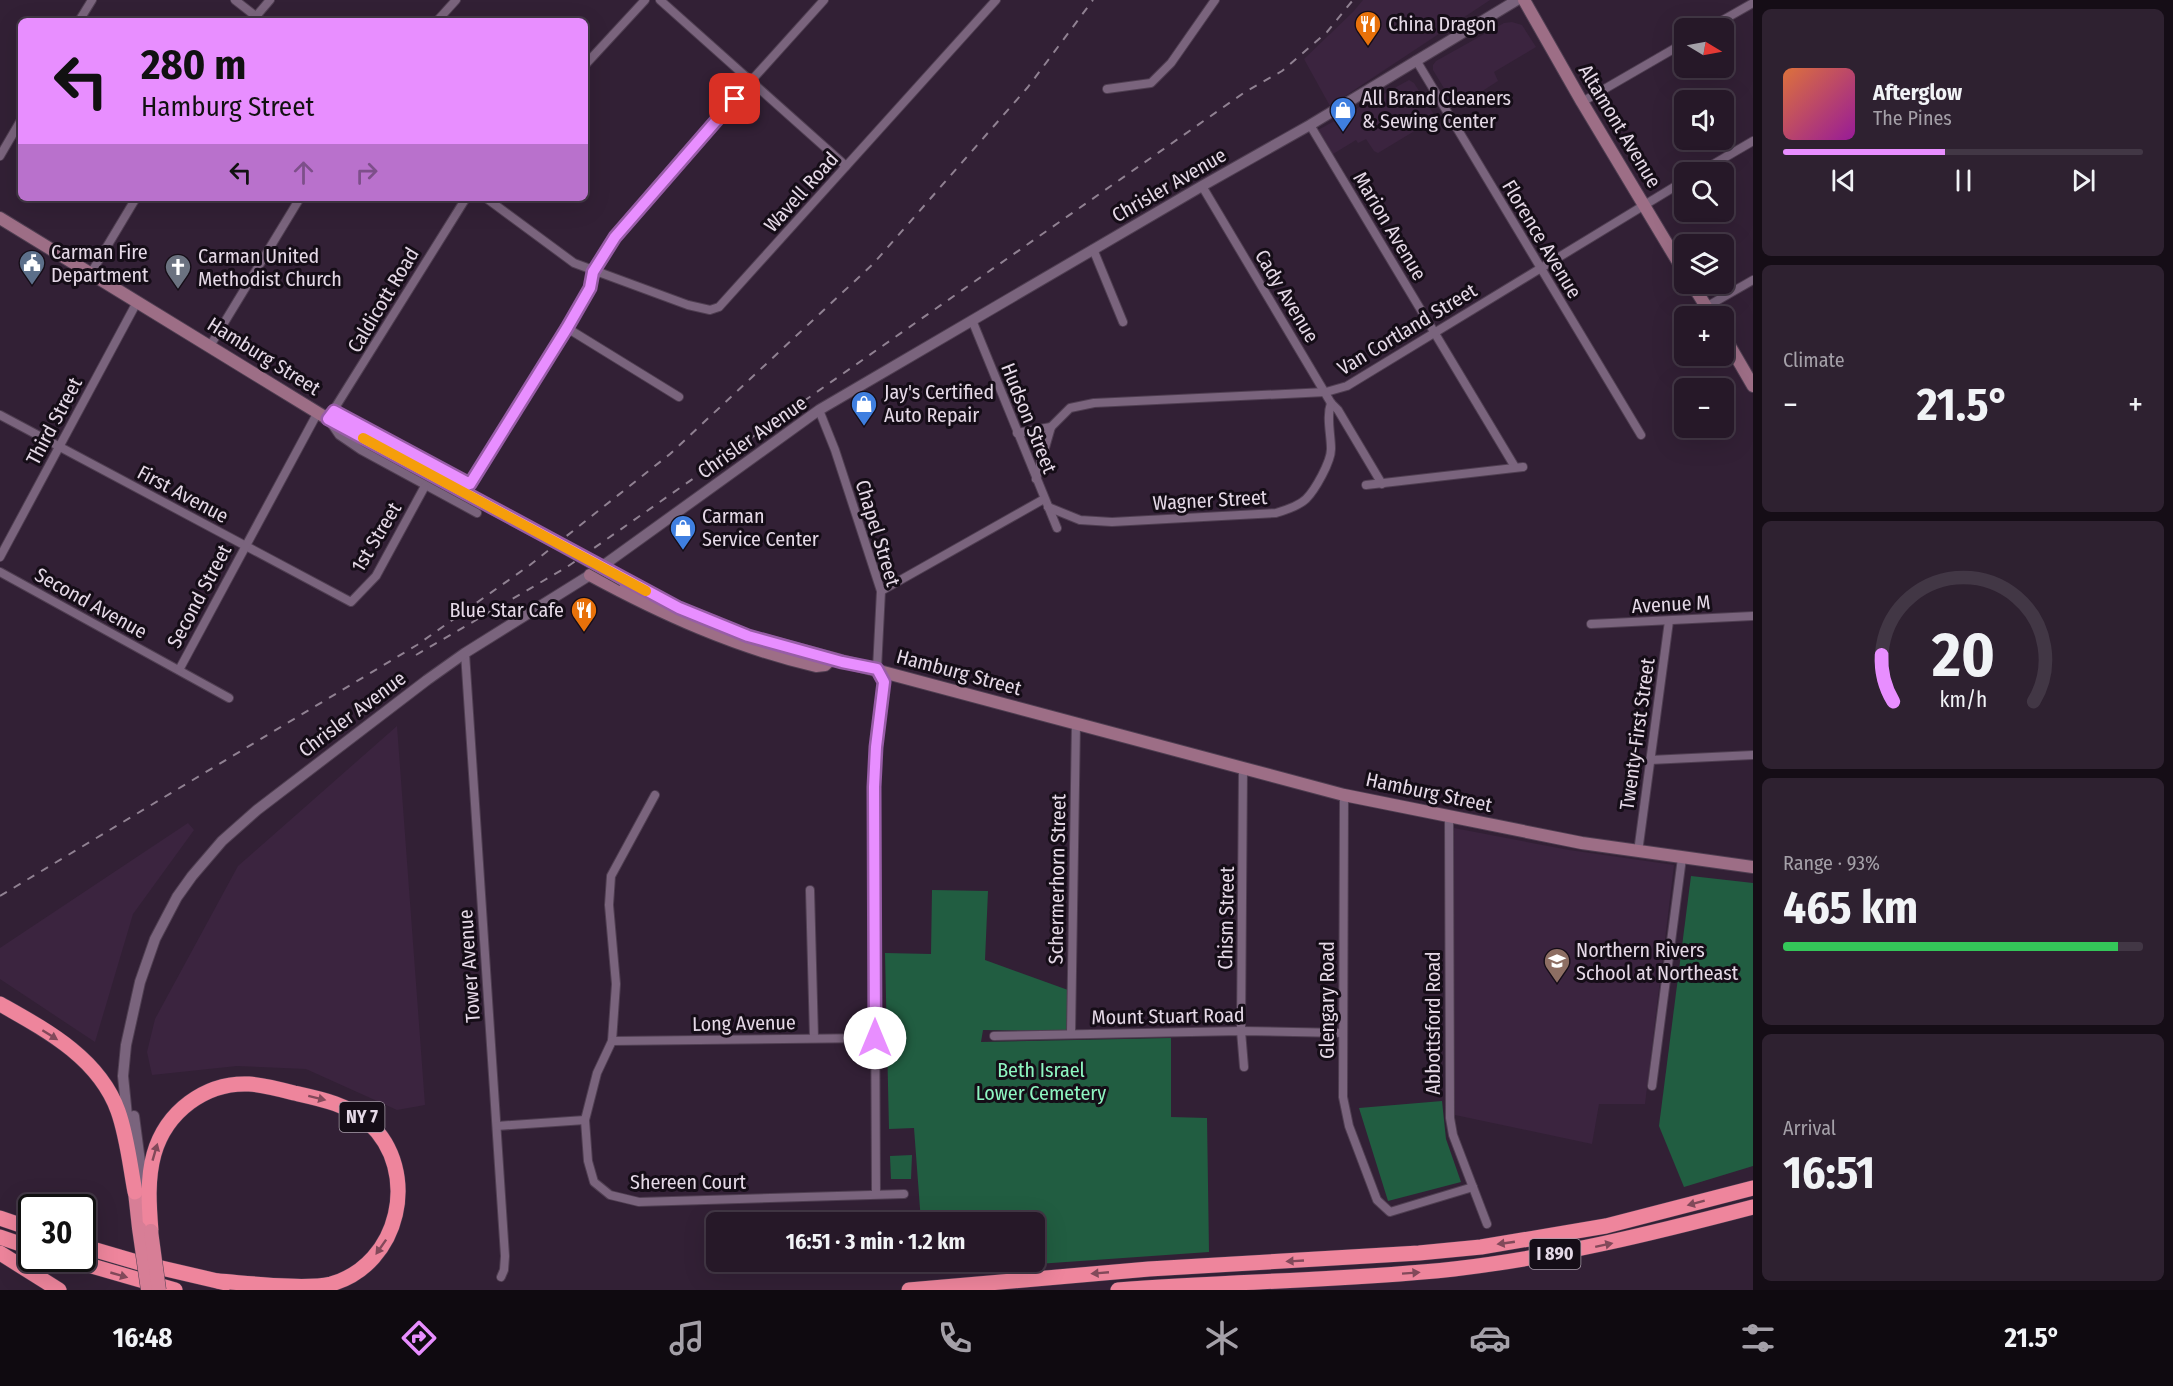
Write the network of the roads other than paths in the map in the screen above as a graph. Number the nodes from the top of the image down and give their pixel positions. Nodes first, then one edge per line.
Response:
1 (92, 0) edge
2 (235, 0) edge
3 (270, 0) edge
4 (456, 0) edge
5 (645, 0) edge
6 (660, 0) edge
7 (824, 0) edge
8 (996, 0) edge
9 (1215, 0) edge
10 (1517, 0) edge
11 (1524, 0) edge
12 (1750, 5) edge
13 (81, 18) edge
14 (255, 18) edge
15 (257, 18) edge
16 (440, 18) edge
17 (1727, 18) edge
18 (1674, 49) edge
19 (1416, 60) junction
20 (588, 62) edge
21 (750, 82) junction
22 (1107, 89) dead end
23 (1582, 102) junction
24 (18, 125) edge
25 (1310, 125) junction
26 (1753, 141) edge
27 (0, 156) edge
28 (1717, 162) edge
29 (846, 166) junction
30 (1202, 186) junction
31 (1674, 187) edge
32 (134, 201) edge
33 (298, 201) edge
34 (464, 201) edge
35 (490, 201) edge
36 (1644, 205) junction
37 (0, 218) edge
38 (1093, 249) junction
39 (1674, 255) edge
40 (1540, 267) junction
41 (593, 272) junction
42 (92, 273) junction
43 (1753, 280) edge
44 (137, 302) junction
45 (1717, 306) edge
46 (972, 320) junction
47 (1123, 322) dead end
48 (567, 328) junction
49 (1436, 332) junction
50 (210, 346) junction
51 (1734, 353) edge
52 (1753, 386) edge
53 (1326, 392) junction
54 (679, 397) dead end
55 (1331, 403) junction
56 (819, 410) junction
57 (327, 414) junction
58 (0, 415) edge
59 (1051, 427) junction
60 (1017, 433) junction
61 (1641, 435) dead end
62 (59, 446) junction
63 (1036, 478) junction
64 (1382, 484) junction
65 (1366, 485) dead end
66 (425, 486) junction
67 (1046, 503) junction
68 (477, 513) dead end
69 (1057, 528) dead end
70 (244, 545) junction
71 (0, 557) edge
72 (0, 572) edge
73 (590, 575) junction
74 (881, 591) junction
75 (351, 602) joint
76 (1753, 616) edge
77 (1669, 621) junction
78 (1591, 624) dead end
79 (465, 653) junction
80 (831, 659) junction
81 (179, 669) junction
82 (877, 669) junction
83 (229, 698) dead end
84 (1076, 723) junction
85 (1753, 755) edge
86 (1650, 760) junction
87 (1243, 768) junction
88 (655, 795) dead end
89 (1344, 795) junction
90 (1449, 817) junction
91 (1638, 852) junction
92 (1682, 858) junction
93 (1753, 867) edge
94 (810, 890) dead end
95 (0, 1004) edge
96 (128, 1029) junction
97 (1241, 1031) junction
98 (1342, 1033) junction
99 (1071, 1034) junction
100 (994, 1036) dead end
101 (813, 1038) junction
102 (875, 1038) junction
103 (612, 1041) junction
104 (1245, 1068) dead end
105 (1652, 1086) dead end
106 (585, 1120) junction
107 (497, 1126) junction
108 (1473, 1187) junction
109 (1753, 1188) edge
110 (135, 1192) junction
111 (876, 1194) junction
112 (904, 1194) dead end
113 (1753, 1207) edge
114 (0, 1218) edge
115 (18, 1224) edge
116 (1487, 1224) dead end
117 (145, 1229) junction
118 (0, 1237) edge
119 (18, 1243) edge
120 (96, 1250) edge
121 (0, 1253) edge
122 (96, 1267) edge
123 (501, 1276) dead end
124 (218, 1281) junction
125 (59, 1290) edge
126 (148, 1290) edge
127 (159, 1290) edge
128 (175, 1290) edge
129 (264, 1290) edge
130 (909, 1290) edge
131 (1118, 1290) edge

1 - 13 street
2 - 14 street
3 - 15 street
4 - 16 street
5 - 20 street
6 - 21 street
7 - 21 street
8 - 29 street, Wavell Road
9 - 22 street
10 - 19 street, Chrisler Avenue
11 - 23 main road, Altamont Avenue
12 - 17 street
18 - 23 street
19 - 25 street, Chrisler Avenue
19 - 40 street, Florence Avenue
21 - 29 street
21 - 41 street
23 - 36 main road, Altamont Avenue
24 - 27 street
25 - 30 street, Chrisler Avenue
25 - 49 street, Marion Avenue
26 - 28 street
29 - 41 street, Wavell Road
30 - 38 street, Chrisler Avenue
30 - 53 street, Cady Avenue
31 - 36 street, Van Cortland Street
32 - 42 street
33 - 50 street
34 - 57 street, Caldicott Road
35 - 41 street
36 - 39 main road, Altamont Avenue
36 - 40 street, Van Cortland Street
37 - 42 main road, Hamburg Street
38 - 46 street, Chrisler Avenue
38 - 47 street
40 - 49 street, Van Cortland Street
40 - 61 street, Florence Avenue
41 - 48 street
42 - 44 main road, Hamburg Street
43 - 45 street
44 - 50 main road, Hamburg Street
44 - 62 street, Third Street
46 - 56 street, Chrisler Avenue
46 - 60 street, Hudson Street
48 - 54 street
48 - 57 street
49 - 53 street, Van Cortland Street
49 - 64 street, Marion Avenue
50 - 57 main road, Hamburg Street
51 - 52 main road
53 - 55 street, Cady Avenue
53 - 59 street, Van Cortland Street
55 - 64 street, Cady Avenue
55 - 67 street, Wagner Street
56 - 73 street, Chrisler Avenue
56 - 74 street, Chapel Street
57 - 66 street
57 - 70 street, Second Street
57 - 80 main road, Hamburg Street, bridge
58 - 62 street, First Avenue
59 - 60 street
59 - 63 street
60 - 63 street, Hudson Street
62 - 70 street, First Avenue
62 - 71 street, Third Street
63 - 67 street, Hudson Street
64 - 65 street
66 - 68 street
66 - 75 street, 1st Street
67 - 69 street, Hudson Street
67 - 74 street
70 - 75 street, First Avenue
70 - 81 street, Second Street
72 - 81 street, Second Avenue
73 - 79 street, Chrisler Avenue
73 - 80 main road
74 - 82 street, Chapel Street
76 - 77 street, Avenue M
77 - 78 street, Avenue M
77 - 86 street, Twenty-First Street
79 - 96 street, Chrisler Avenue
79 - 107 street, Tower Avenue
80 - 82 main road, Hamburg Street
81 - 83 street, Second Avenue
82 - 84 main road, Hamburg Street
82 - 102 street, Chapel Street
84 - 87 main road, Hamburg Street
84 - 99 street, Schermerhorn Street
85 - 86 street
86 - 91 street, Twenty-First Street
87 - 89 main road, Hamburg Street
87 - 97 street, Chism Street
88 - 103 street, Shereen Court
89 - 90 main road, Hamburg Street
89 - 98 street, Glengary Road
90 - 91 main road, Hamburg Street
90 - 108 street, Abbottsford Road
91 - 92 main road, Hamburg Street
92 - 93 main road, Hamburg Street
92 - 105 street
94 - 101 street
95 -> 110 highway
96 - 110 street, Chrisler Avenue
96 - 117 street, Chrisler Avenue
97 - 98 street, Mount Stuart Road
97 - 99 street, Mount Stuart Road
97 - 104 street, Chism Street
98 - 108 street, Glengary Road
99 - 100 street, Mount Stuart Road
101 - 102 street, Long Avenue
101 - 103 street, Long Avenue
102 - 111 street, Chapel Street
103 - 106 street, Shereen Court
106 - 107 street
106 - 111 street, Shereen Court
107 - 123 street, Tower Avenue
108 - 116 street, Abbottsford Road
109 -> 130 highway, I 890
110 - 117 highway
111 - 112 street, Shereen Court
131 -> 113 highway, I 890
114 - 115 highway
117 -> 124 highway, NY 7
117 - 126 highway, bridge
117 - 127 highway, NY 7, bridge
118 - 119 highway
120 - 124 highway
121 - 125 highway
122 -> 128 highway
124 - 129 highway

